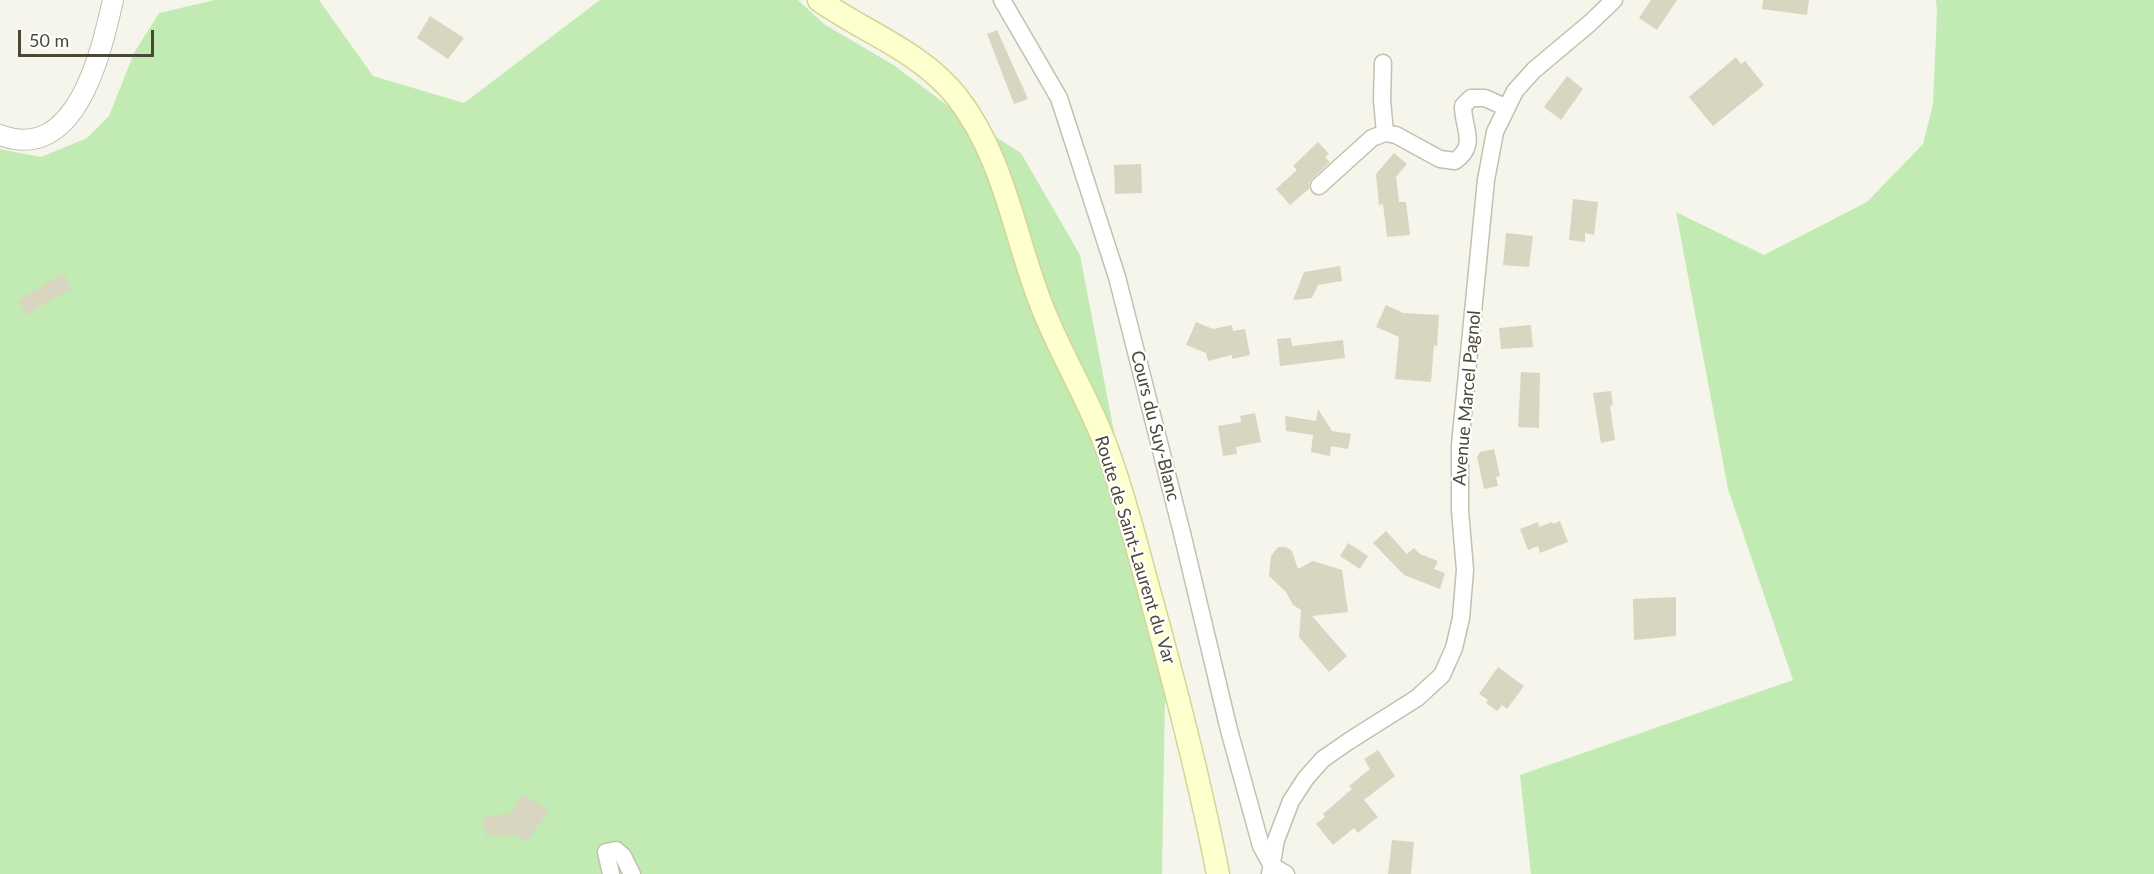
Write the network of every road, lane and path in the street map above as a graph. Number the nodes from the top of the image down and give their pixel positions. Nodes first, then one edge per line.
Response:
1 (113, 0) edge
2 (819, 0) edge
3 (1002, 0) edge
4 (1614, 0) edge
5 (1383, 63) dead end
6 (1505, 107) junction
7 (1385, 133) junction
8 (0, 135) edge
9 (1319, 186) dead end
10 (1276, 871) edge
11 (611, 874) edge
12 (633, 874) edge
13 (1218, 874) edge

1 - 8 street
2 - 13 main road, Route de Saint-Laurent du Var
3 - 10 street, Cours du Suy-Blanc
4 - 6 street, Avenue Marcel Pagnol
5 - 7 street
6 - 7 street
6 - 10 street, Avenue Marcel Pagnol
7 - 9 street
11 - 12 street

